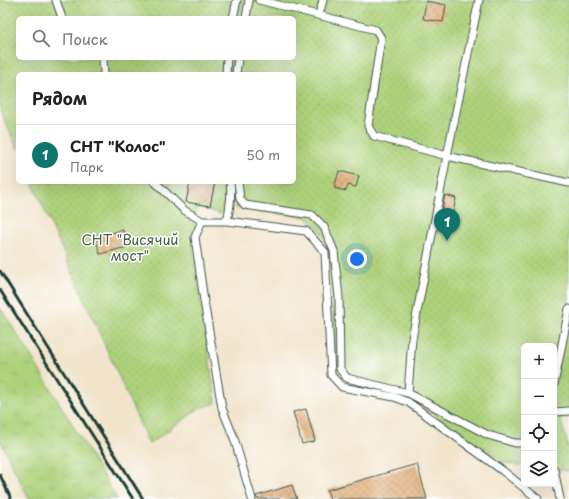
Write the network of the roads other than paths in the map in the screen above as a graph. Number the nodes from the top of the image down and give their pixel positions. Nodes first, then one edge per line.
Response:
1 (56, 0) edge
2 (237, 0) edge
3 (249, 0) edge
4 (259, 0) edge
5 (323, 0) edge
6 (479, 0) edge
7 (319, 15) junction
8 (61, 16) edge
9 (233, 16) edge
10 (246, 16) edge
11 (103, 60) edge
12 (228, 60) edge
13 (238, 60) edge
14 (104, 72) edge
15 (226, 72) edge
16 (236, 72) edge
17 (446, 156) junction
18 (569, 182) edge
19 (157, 184) edge
20 (230, 184) edge
21 (238, 184) edge
22 (202, 221) junction
23 (227, 221) junction
24 (569, 309) edge
25 (555, 379) edge
26 (408, 393) junction
27 (569, 411) edge
28 (557, 412) edge
29 (521, 442) edge
30 (557, 484) edge
31 (252, 499) edge
32 (538, 499) edge
33 (560, 499) edge

1 - 8 lane
2 - 9 lane
3 - 10 lane
4 - 7 lane
5 - 7 lane
6 - 17 lane
7 - 17 lane
11 - 14 lane
12 - 15 lane
13 - 16 lane
17 - 18 lane
17 - 26 lane
19 - 22 lane
20 - 23 lane
21 - 26 lane
22 - 23 lane
22 - 31 lane
23 - 32 lane
24 - 25 lane
26 - 29 lane
27 - 28 lane
30 - 33 lane

